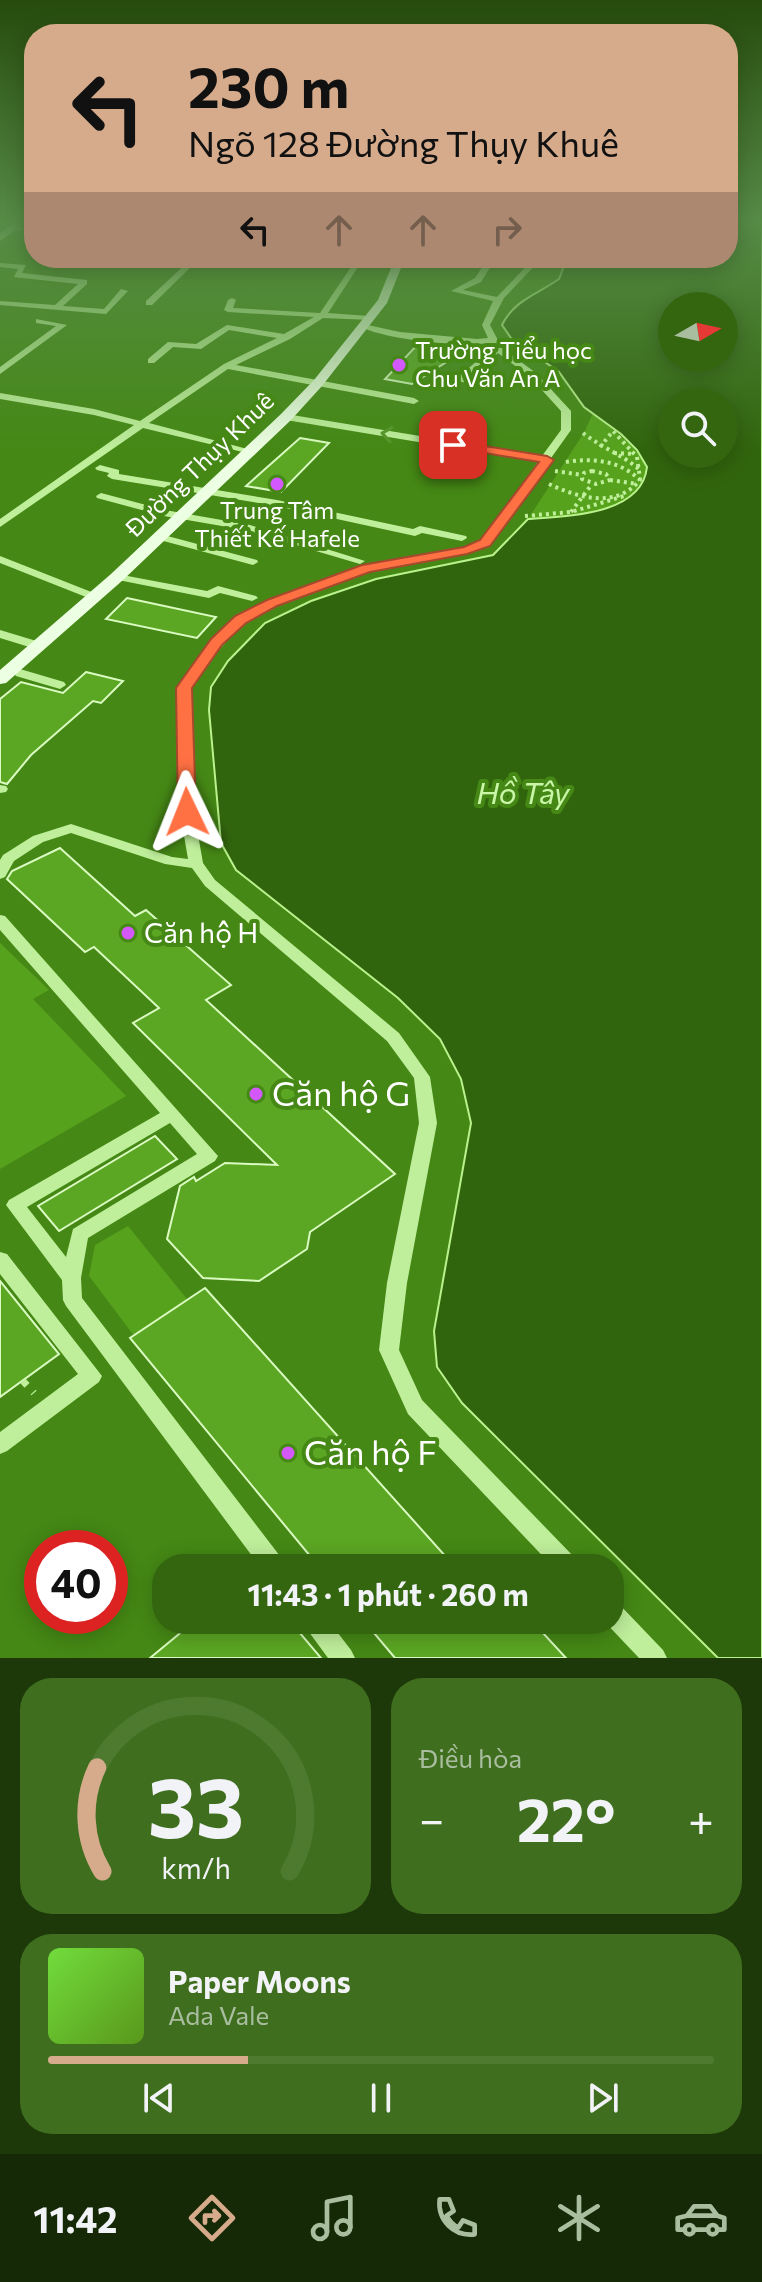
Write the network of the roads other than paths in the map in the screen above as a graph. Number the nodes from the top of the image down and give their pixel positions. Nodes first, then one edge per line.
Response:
1 (68, 296) edge
2 (119, 296) edge
3 (156, 296) edge
4 (335, 296) edge
5 (385, 296) edge
6 (482, 296) edge
7 (499, 296) edge
8 (495, 299) junction
9 (232, 300) dead end
10 (0, 303) edge
11 (149, 303) dead end
12 (58, 306) junction
13 (323, 314) junction
14 (39, 321) dead end
15 (366, 322) junction
16 (287, 337) junction
17 (495, 345) junction
18 (151, 361) dead end
19 (227, 366) junction
20 (0, 371) edge
21 (318, 383) junction
22 (484, 386) dead end
23 (1, 397) edge
24 (414, 401) dead end
25 (286, 417) junction
26 (140, 425) junction
27 (252, 453) junction
28 (551, 465) junction
29 (100, 468) dead end
30 (211, 491) junction
31 (101, 496) dead end
32 (184, 516) junction
33 (0, 524) edge
34 (160, 537) junction
35 (462, 538) dead end
36 (0, 559) edge
37 (360, 561) dead end
38 (253, 562) dead end
39 (117, 577) junction
40 (95, 597) junction
41 (252, 598) dead end
42 (0, 634) edge
43 (39, 646) junction
44 (20, 673) dead end
45 (0, 679) edge
46 (60, 685) dead end
47 (196, 864) junction
48 (0, 874) edge
49 (0, 920) edge
50 (172, 1114) junction
51 (0, 1260) edge
52 (71, 1278) junction
53 (0, 1444) edge
54 (264, 1554) edge
55 (556, 1554) edge
56 (624, 1626) edge
57 (325, 1634) edge
58 (343, 1658) edge
59 (655, 1658) edge

1 - 12 street
2 - 12 street
3 - 11 street
4 - 13 street
5 - 15 main road, Đường Thụy Khuê
6 - 8 street
7 - 8 street
8 - 17 street
9 - 13 street
10 - 12 street
13 - 15 street
13 - 16 street
14 - 20 street
15 - 17 street
15 - 21 main road, Đường Thụy Khuê
16 - 18 street
16 - 19 street
17 - 22 street
17 - 28 street
19 - 21 street
19 - 26 street
21 - 24 street
21 - 25 main road, Đường Thụy Khuê
23 - 26 street
25 - 27 main road, Đường Thụy Khuê
28 -> 25 street
26 - 27 street
26 - 33 street
27 - 30 main road, Đường Thụy Khuê
28 - 47 street
29 - 30 street
30 - 32 main road, Đường Thụy Khuê
30 - 35 street
31 - 32 street
32 - 34 main road, Đường Thụy Khuê
32 - 37 street
34 - 38 street
34 - 39 main road, Đường Thụy Khuê
36 - 40 street
39 - 40 main road, Đường Thụy Khuê
39 - 41 street
40 - 43 main road, Đường Thụy Khuê
42 - 43 street
43 - 45 main road, Đường Thụy Khuê
44 - 46 street
47 - 48 street
47 - 55 street
49 - 50 street
50 - 52 street
50 - 52 street
51 - 53 street
52 - 54 street
56 - 59 street
57 - 58 street

